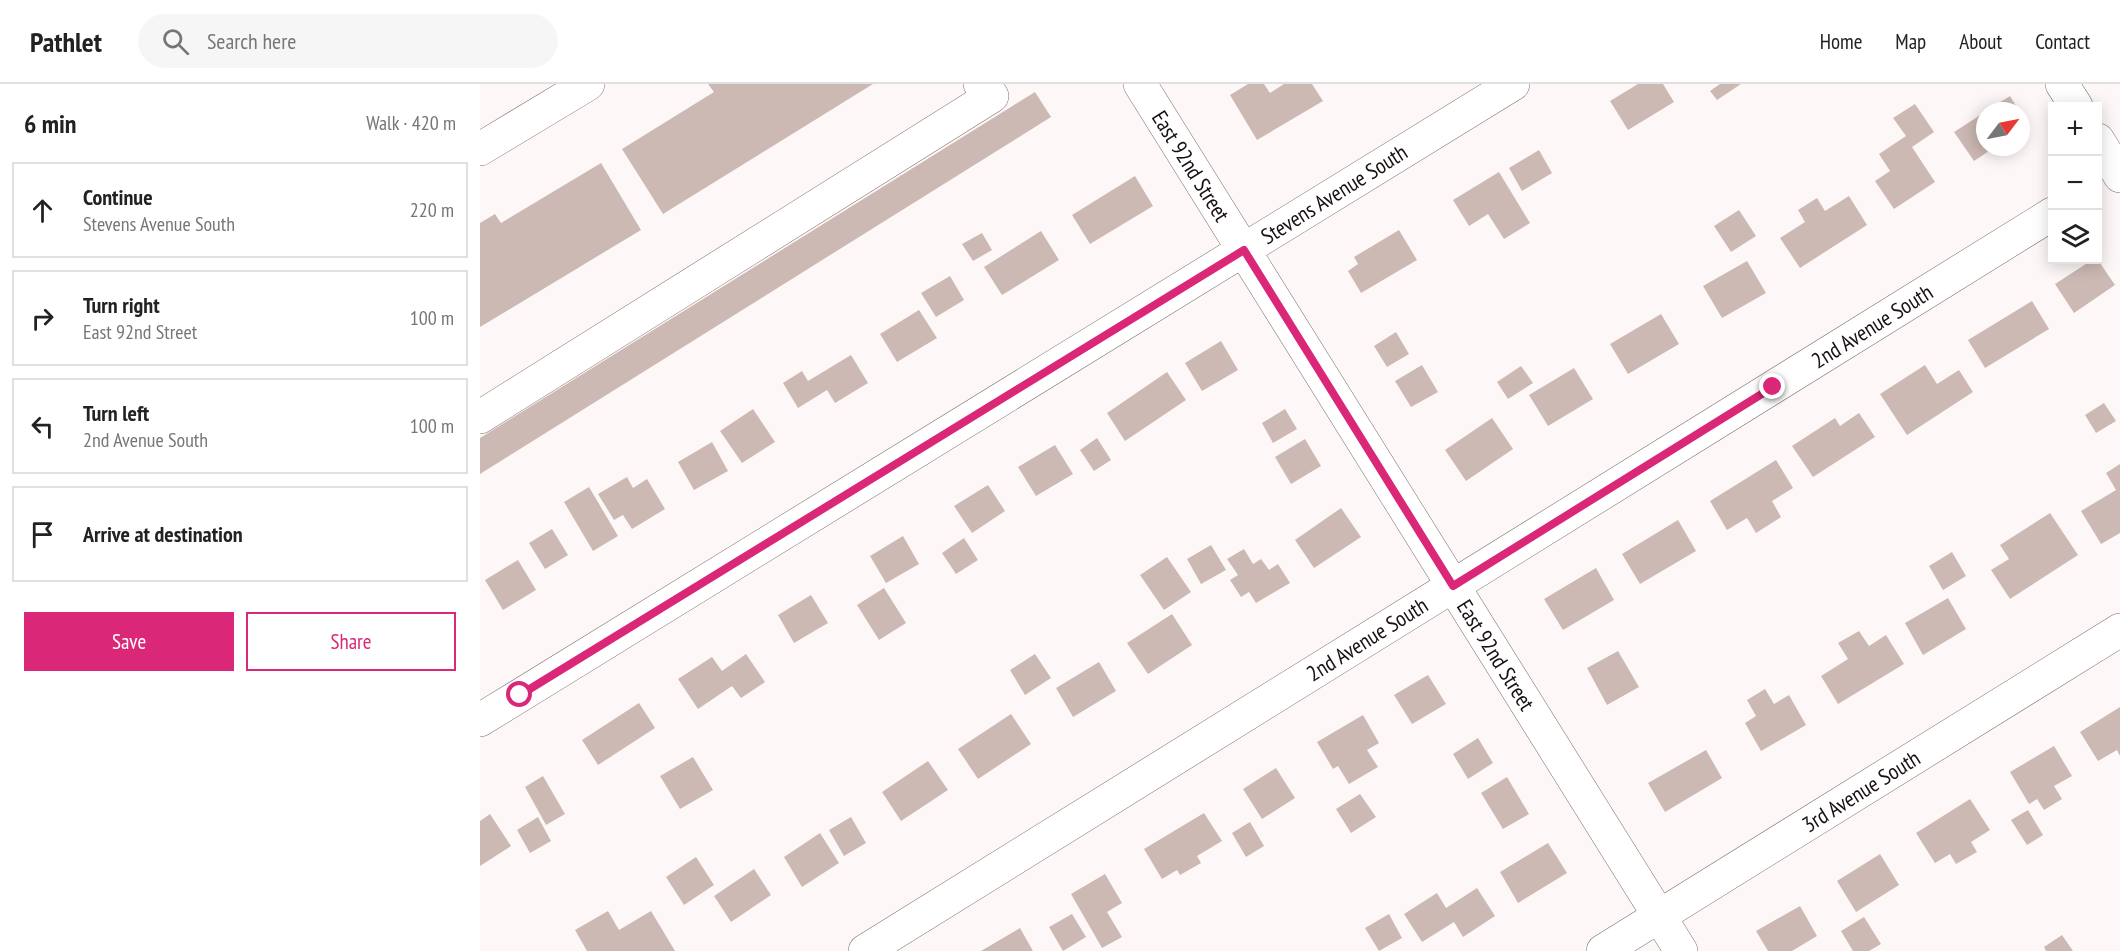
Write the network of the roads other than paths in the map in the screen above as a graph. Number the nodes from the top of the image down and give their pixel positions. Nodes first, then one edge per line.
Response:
1 (588, 84) edge
2 (980, 84) edge
3 (1140, 84) edge
4 (1513, 84) edge
5 (2062, 84) edge
6 (2073, 102) edge
7 (480, 149) edge
8 (2102, 153) edge
9 (2112, 179) edge
10 (2048, 216) edge
11 (1244, 250) junction
12 (480, 417) edge
13 (1453, 586) junction
14 (2120, 630) edge
15 (480, 720) edge
16 (1659, 916) junction
17 (865, 951) edge
18 (1603, 951) edge
19 (1682, 951) edge

1 - 7 street
2 - 12 street
3 - 11 street, East 92nd Street
4 - 11 street, Stevens Avenue South
5 - 6 street
8 - 9 street
10 - 13 street, 2nd Avenue South
11 - 13 street, East 92nd Street
11 - 15 street, Stevens Avenue South
13 - 16 street, East 92nd Street
13 - 17 street, 2nd Avenue South
14 - 16 street, 3rd Avenue South
16 - 18 street, 3rd Avenue South
16 - 19 street, East 92nd Street

